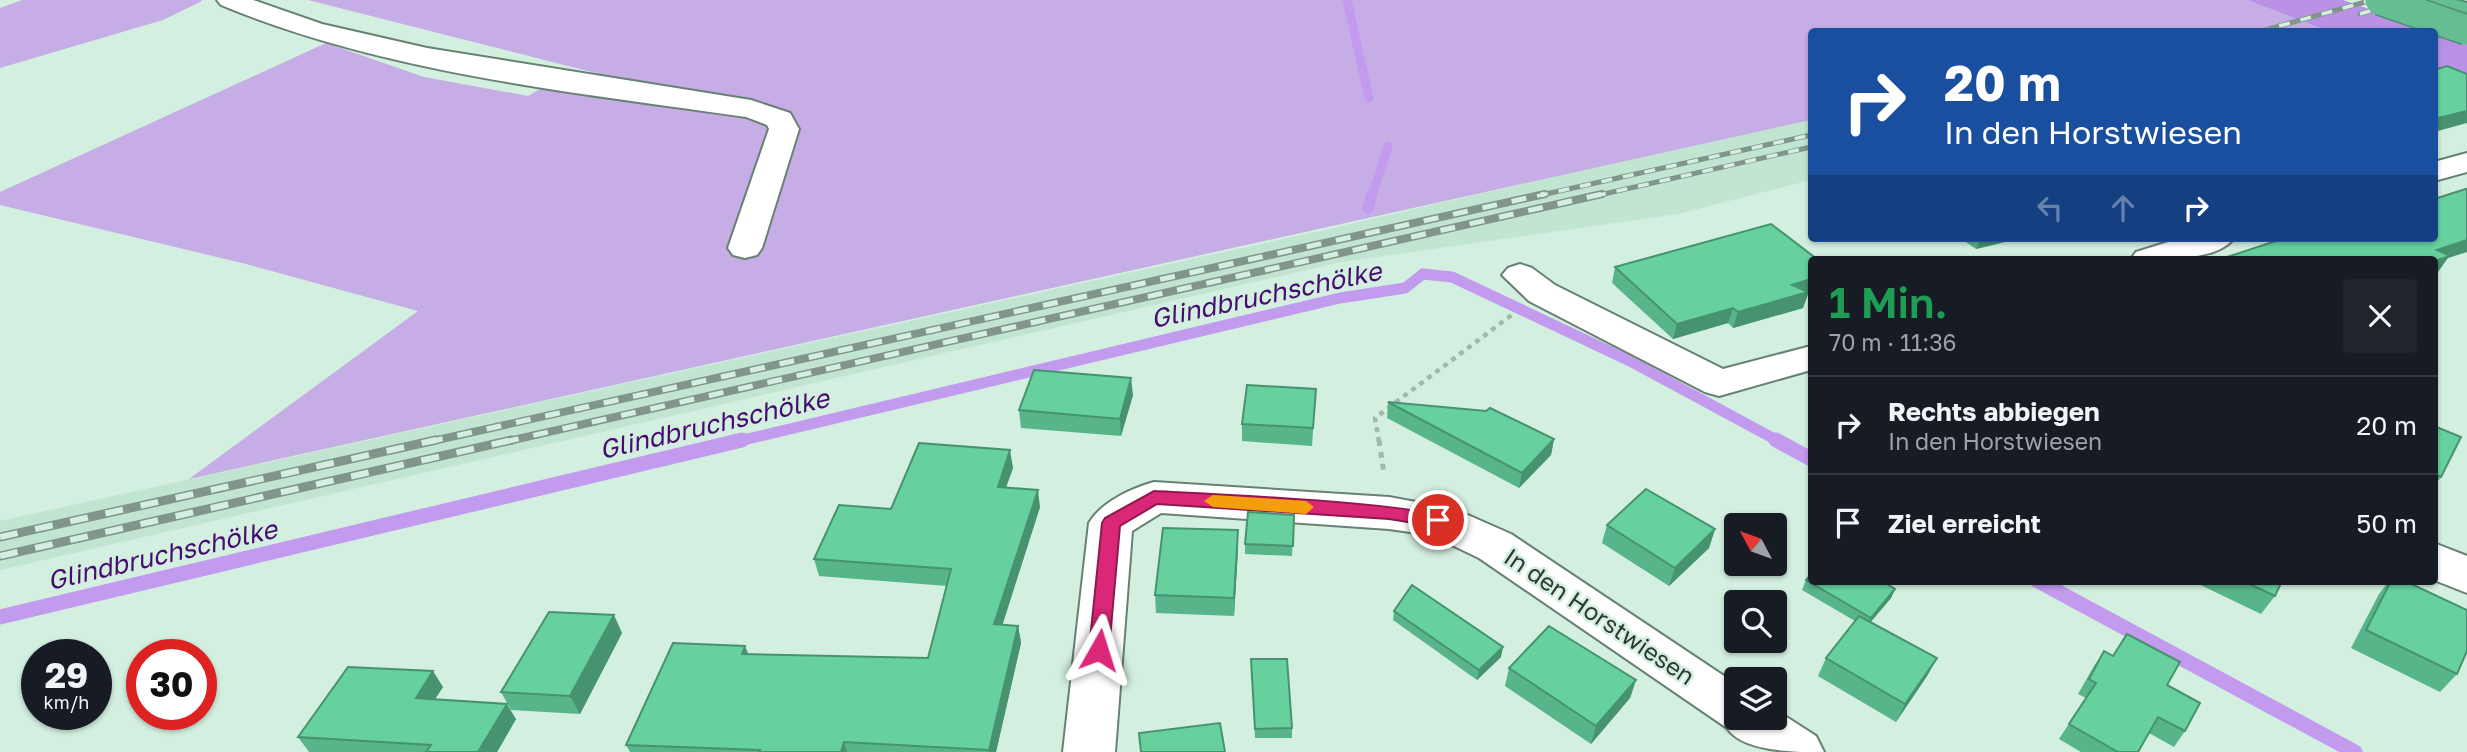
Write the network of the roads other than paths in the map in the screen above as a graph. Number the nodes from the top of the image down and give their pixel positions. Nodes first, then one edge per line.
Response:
1 (230, 0) edge
2 (2380, 0) edge
3 (2431, 0) edge
4 (2467, 12) edge
5 (2467, 30) edge
6 (2467, 162) edge
7 (2438, 171) edge
8 (2204, 242) edge
9 (745, 248) dead end
10 (2158, 256) edge
11 (1520, 275) dead end
12 (1808, 359) edge
13 (2438, 562) edge
14 (2467, 576) edge
15 (1724, 702) edge
16 (1765, 730) edge
17 (1088, 752) edge
18 (1798, 752) edge

1 - 9 street
2 - 5 highway, bridge
3 - 4 highway
6 - 7 street
8 - 10 street
11 - 12 street
13 - 14 street
15 - 17 street, In den Horstwiesen
16 - 18 street

